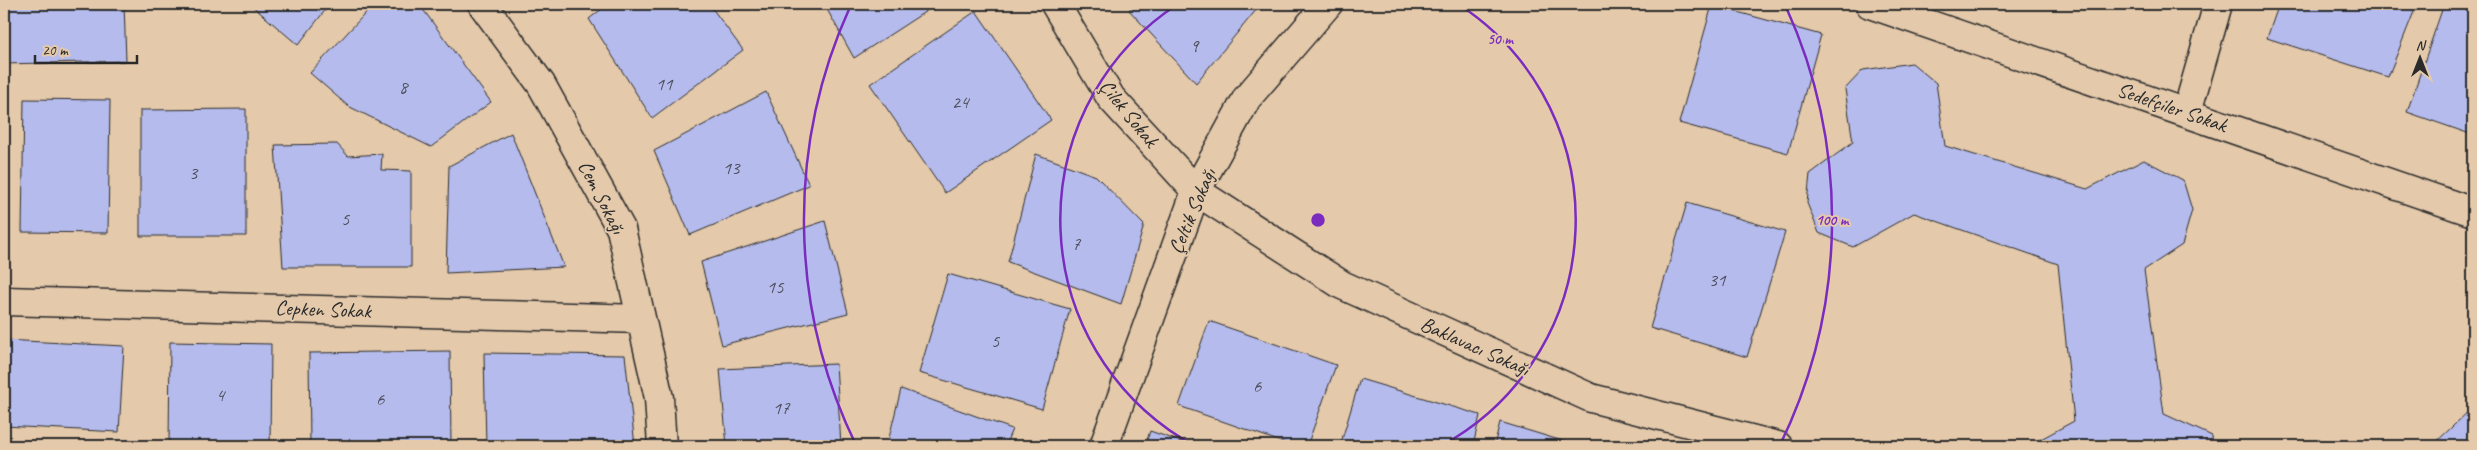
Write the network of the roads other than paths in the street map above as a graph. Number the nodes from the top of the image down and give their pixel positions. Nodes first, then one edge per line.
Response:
1 (482, 4) edge
2 (1055, 4) edge
3 (1328, 4) edge
4 (1870, 4) edge
5 (2218, 4) edge
6 (2187, 112) junction
7 (1196, 191) junction
8 (2473, 212) edge
9 (4, 301) edge
10 (641, 319) junction
11 (662, 446) edge
12 (1104, 446) edge
13 (1778, 446) edge

1 - 10 street, Cem Sokağı
2 - 7 street, Çilek Sokak
3 - 7 street, Çeltik Sokağı
4 - 6 street, Sedefçiler Sokak
5 - 6 street
6 - 8 street, Sedefçiler Sokak
7 - 12 street, Çeltik Sokağı
7 - 13 street, Baklavacı Sokağı
9 - 10 street, Cepken Sokak
10 - 11 street, Cem Sokağı

